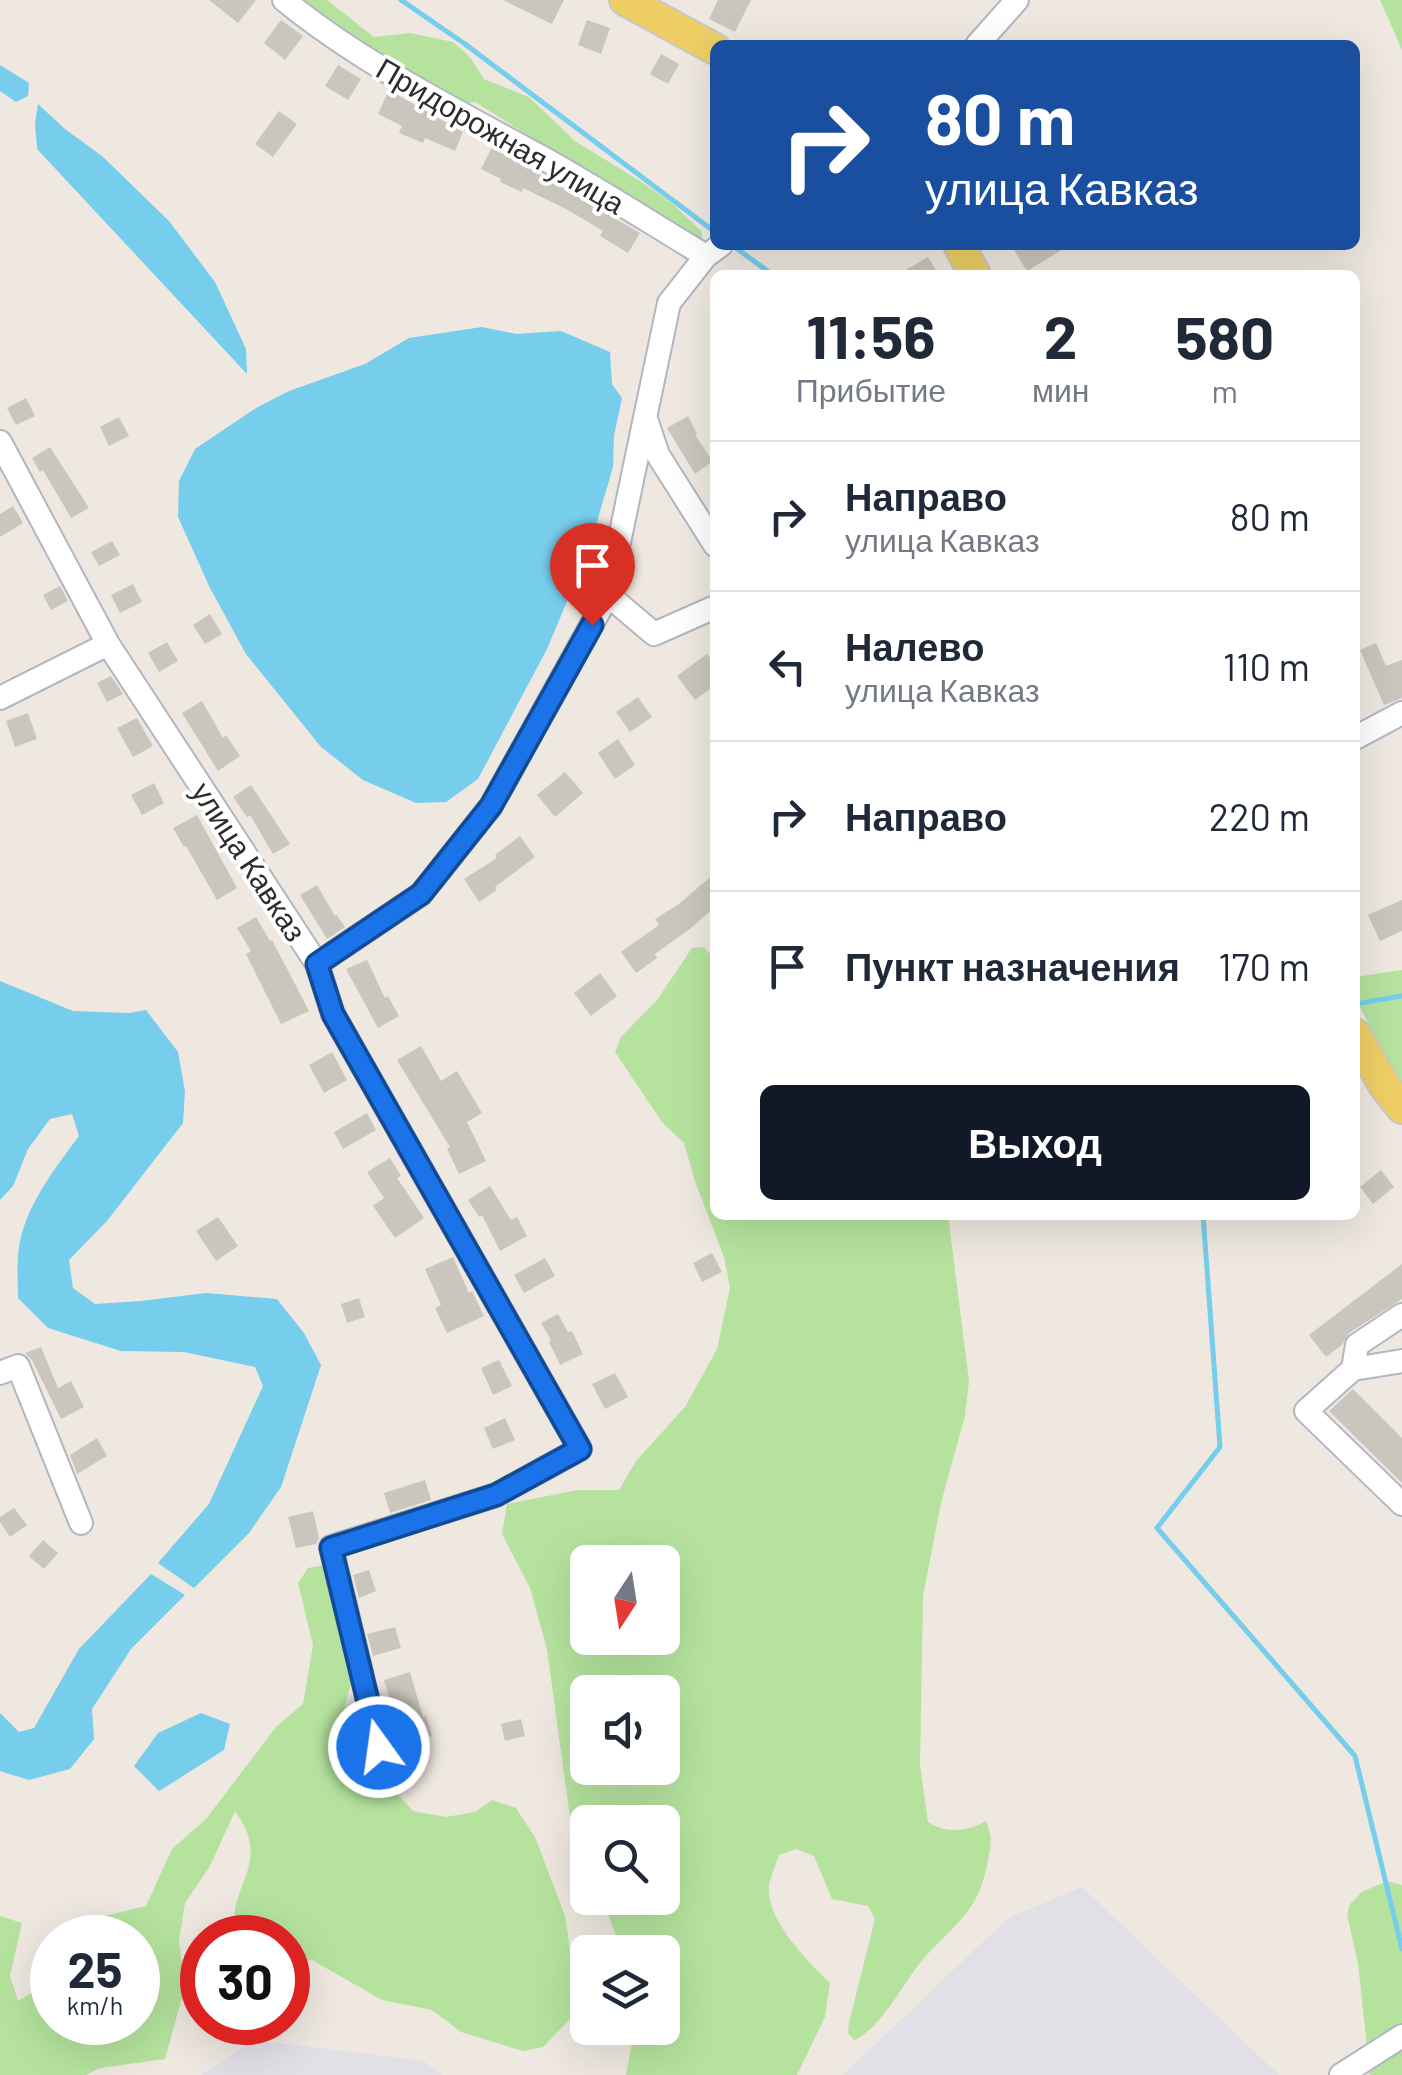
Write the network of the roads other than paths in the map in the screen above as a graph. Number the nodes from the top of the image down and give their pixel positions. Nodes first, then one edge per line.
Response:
1 (284, 0) edge
2 (626, 0) edge
3 (1017, 0) edge
4 (981, 40) edge
5 (710, 46) edge
6 (710, 248) edge
7 (714, 250) edge
8 (646, 417) junction
9 (0, 442) edge
10 (710, 538) edge
11 (608, 595) junction
12 (710, 609) edge
13 (108, 644) junction
14 (0, 698) edge
15 (1402, 712) edge
16 (1360, 735) edge
17 (317, 964) junction
18 (1360, 1043) edge
19 (1402, 1108) edge
20 (1402, 1315) edge
21 (1402, 1361) edge
22 (1354, 1370) junction
23 (0, 1373) edge
24 (1402, 1504) edge
25 (80, 1523) dead end
26 (379, 1747) dead end
27 (1402, 2036) edge
28 (1341, 2075) edge

1 - 6 street, Придорожная улица
2 - 5 main road
3 - 4 street
7 - 8 street
8 - 10 street
8 - 11 street
9 - 13 street, улица Кавказ
11 - 12 street
11 - 17 street
13 - 14 street
13 - 17 street, улица Кавказ
15 - 16 street
17 - 26 street, улица Кавказ
18 - 19 main road
20 - 22 street
21 - 22 street
22 - 24 street
23 - 25 street
27 - 28 street

